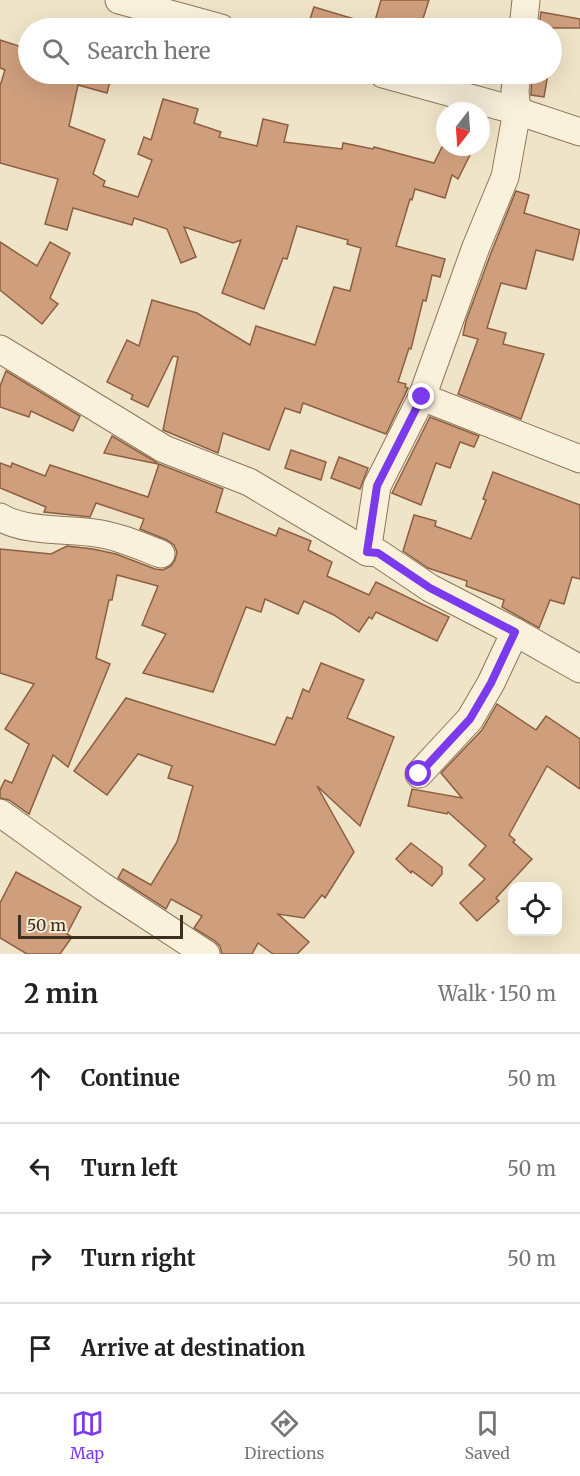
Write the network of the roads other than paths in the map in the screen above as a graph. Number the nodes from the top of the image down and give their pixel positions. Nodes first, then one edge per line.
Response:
1 (119, 0) edge
2 (526, 0) edge
3 (185, 18) edge
4 (524, 18) edge
5 (419, 84) edge
6 (516, 84) edge
7 (517, 111) junction
8 (580, 132) edge
9 (0, 350) edge
10 (422, 397) junction
11 (580, 459) edge
12 (0, 517) edge
13 (367, 552) junction
14 (161, 554) dead end
15 (515, 632) junction
16 (580, 669) edge
17 (419, 774) dead end
18 (0, 813) edge
19 (206, 954) edge

1 - 3 street
2 - 4 street
5 - 7 street
6 - 7 street
7 - 8 street
7 - 10 street
9 - 13 street
10 - 11 street
10 - 13 street
12 - 14 street
13 - 15 street
15 - 16 street
15 - 17 street
18 - 19 street

